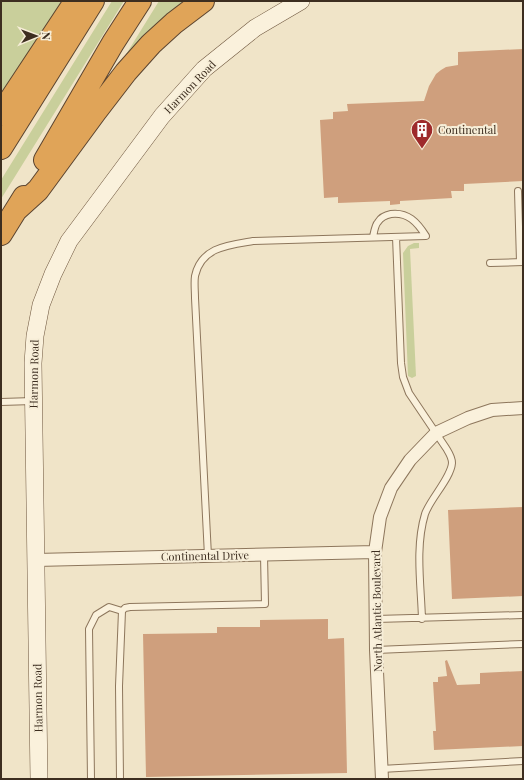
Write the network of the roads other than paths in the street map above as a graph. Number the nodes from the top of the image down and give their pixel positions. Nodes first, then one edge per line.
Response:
1 (76, 1) edge
2 (93, 1) edge
3 (140, 1) edge
4 (203, 1) edge
5 (301, 1) edge
6 (1, 114) edge
7 (1, 148) edge
8 (518, 191) dead end
9 (521, 201) edge
10 (16, 209) junction
11 (1, 234) edge
12 (373, 237) junction
13 (396, 238) junction
14 (521, 262) edge
15 (490, 263) dead end
16 (33, 401) junction
17 (1, 402) edge
18 (523, 408) edge
19 (436, 433) junction
20 (375, 552) junction
21 (264, 555) junction
22 (208, 556) junction
23 (36, 560) junction
24 (122, 612) junction
25 (523, 615) edge
26 (422, 618) junction
27 (376, 620) junction
28 (523, 644) edge
29 (376, 650) junction
30 (523, 761) edge
31 (381, 774) edge
32 (39, 779) edge
33 (91, 779) edge
34 (120, 779) edge

1 - 6 highway
2 - 7 highway
3 - 10 highway
4 - 10 highway
5 - 16 street, Harmon Road
8 - 9 lane
9 - 14 lane
10 - 11 highway
12 - 13 lane
12 - 13 lane
12 - 22 lane
13 - 19 lane
14 - 15 lane
16 - 17 lane
16 - 23 street, Harmon Road
18 - 19 street, North Atlantic Boulevard
19 - 20 street, North Atlantic Boulevard
19 - 26 lane
20 - 21 street, Continental Drive
20 - 27 street, North Atlantic Boulevard
21 - 22 street, Continental Drive
21 - 24 lane
22 - 23 street, Continental Drive
23 - 32 street, Harmon Road
24 - 33 lane
24 - 34 lane
25 - 26 lane
26 - 27 lane
27 - 29 street, North Atlantic Boulevard
28 - 29 lane
29 - 31 street, North Atlantic Boulevard
30 - 31 lane

